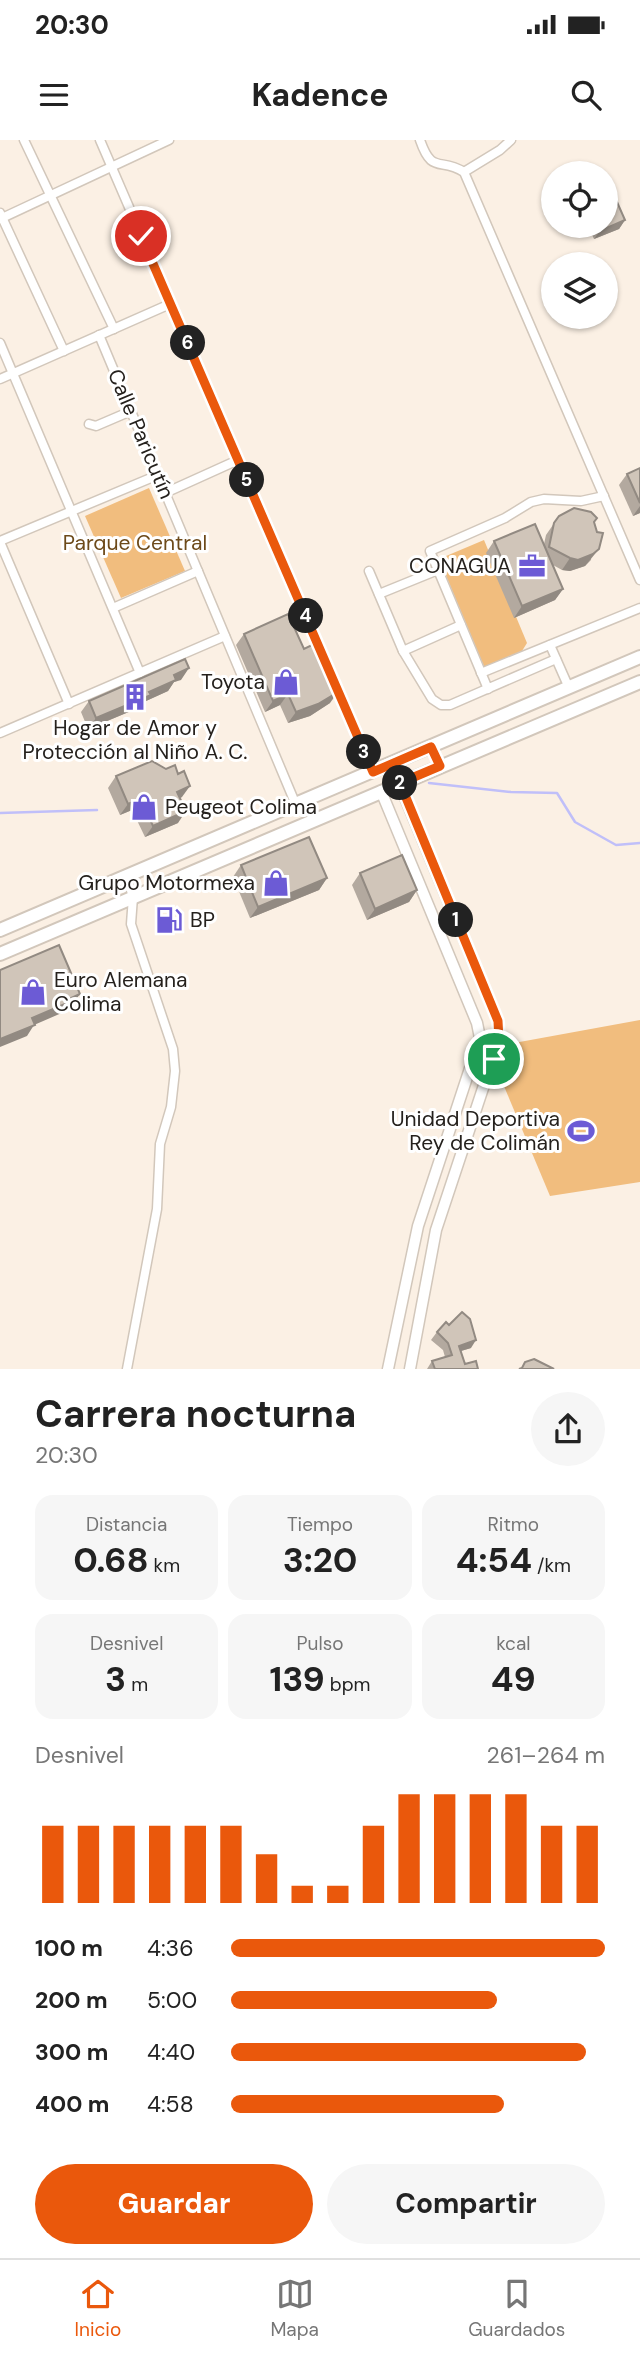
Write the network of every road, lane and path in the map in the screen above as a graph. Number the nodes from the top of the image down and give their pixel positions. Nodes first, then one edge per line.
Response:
1 (24, 140) edge
2 (100, 140) edge
3 (169, 140) edge
4 (420, 140) edge
5 (510, 140) edge
6 (111, 167) junction
7 (464, 172) junction
8 (50, 196) junction
9 (1, 217) edge
10 (170, 304) junction
11 (114, 329) junction
12 (99, 335) junction
13 (0, 343) edge
14 (64, 351) junction
15 (14, 372) junction
16 (0, 379) edge
17 (131, 411) junction
18 (89, 424) dead end
19 (238, 460) junction
20 (158, 475) junction
21 (165, 493) junction
22 (604, 496) junction
23 (72, 511) junction
24 (0, 542) edge
25 (438, 570) junction
26 (198, 571) junction
27 (369, 571) dead end
28 (640, 580) edge
29 (379, 594) junction
30 (113, 608) junction
31 (640, 608) edge
32 (461, 625) junction
33 (225, 636) junction
34 (550, 645) junction
35 (402, 651) junction
36 (640, 657) edge
37 (556, 659) junction
38 (140, 673) junction
39 (481, 673) junction
40 (640, 682) edge
41 (569, 688) junction
42 (488, 689) junction
43 (69, 704) junction
44 (0, 733) edge
45 (431, 747) junction
46 (440, 766) junction
47 (373, 772) junction
48 (400, 783) junction
49 (381, 791) junction
50 (296, 805) junction
51 (127, 877) junction
52 (133, 897) junction
53 (0, 930) edge
54 (0, 954) edge
55 (477, 1053) junction
56 (494, 1059) junction
57 (127, 1369) edge
58 (388, 1369) edge
59 (410, 1369) edge

1 - 8 street
2 - 6 street
3 - 6 street
4 - 7 street
5 - 7 street
6 - 8 street
6 - 10 street
7 - 22 street
8 - 9 street
8 - 11 street
9 - 14 street
10 - 11 street
10 - 19 street
11 - 12 street
12 - 14 street
12 - 17 street, Calle Paricutín
13 - 15 street
14 - 15 street
15 - 16 street
15 - 23 street
17 - 18 street
17 - 20 street, Calle Paricutín
19 - 21 street
19 - 47 street
20 - 21 street, Calle Paricutín
20 - 23 street
21 - 26 street, Calle Paricutín
22 - 25 street
22 - 28 street
23 - 24 street
23 - 30 street
24 - 43 street
25 - 29 street
25 - 32 street
26 - 30 street
26 - 33 street, Calle Paricutín
27 - 29 street
29 - 35 street
30 - 38 street
31 - 34 street
32 - 35 street
32 - 39 street
33 - 38 street
33 - 50 street, Calle Paricutín
34 - 37 street
34 - 39 street
35 - 42 street
36 - 41 main road
37 - 41 street
37 - 42 street
38 - 43 street
39 - 42 street
40 - 46 main road
41 - 45 main road
43 - 44 street
45 - 46 main road
45 - 47 main road
46 - 48 main road
47 - 50 main road
48 - 49 main road
48 - 56 street
49 - 52 main road
49 - 55 street
50 - 51 main road
51 - 52 street
51 - 53 main road
52 - 54 main road
52 - 57 street
55 - 56 street
55 - 58 street
56 - 59 street

